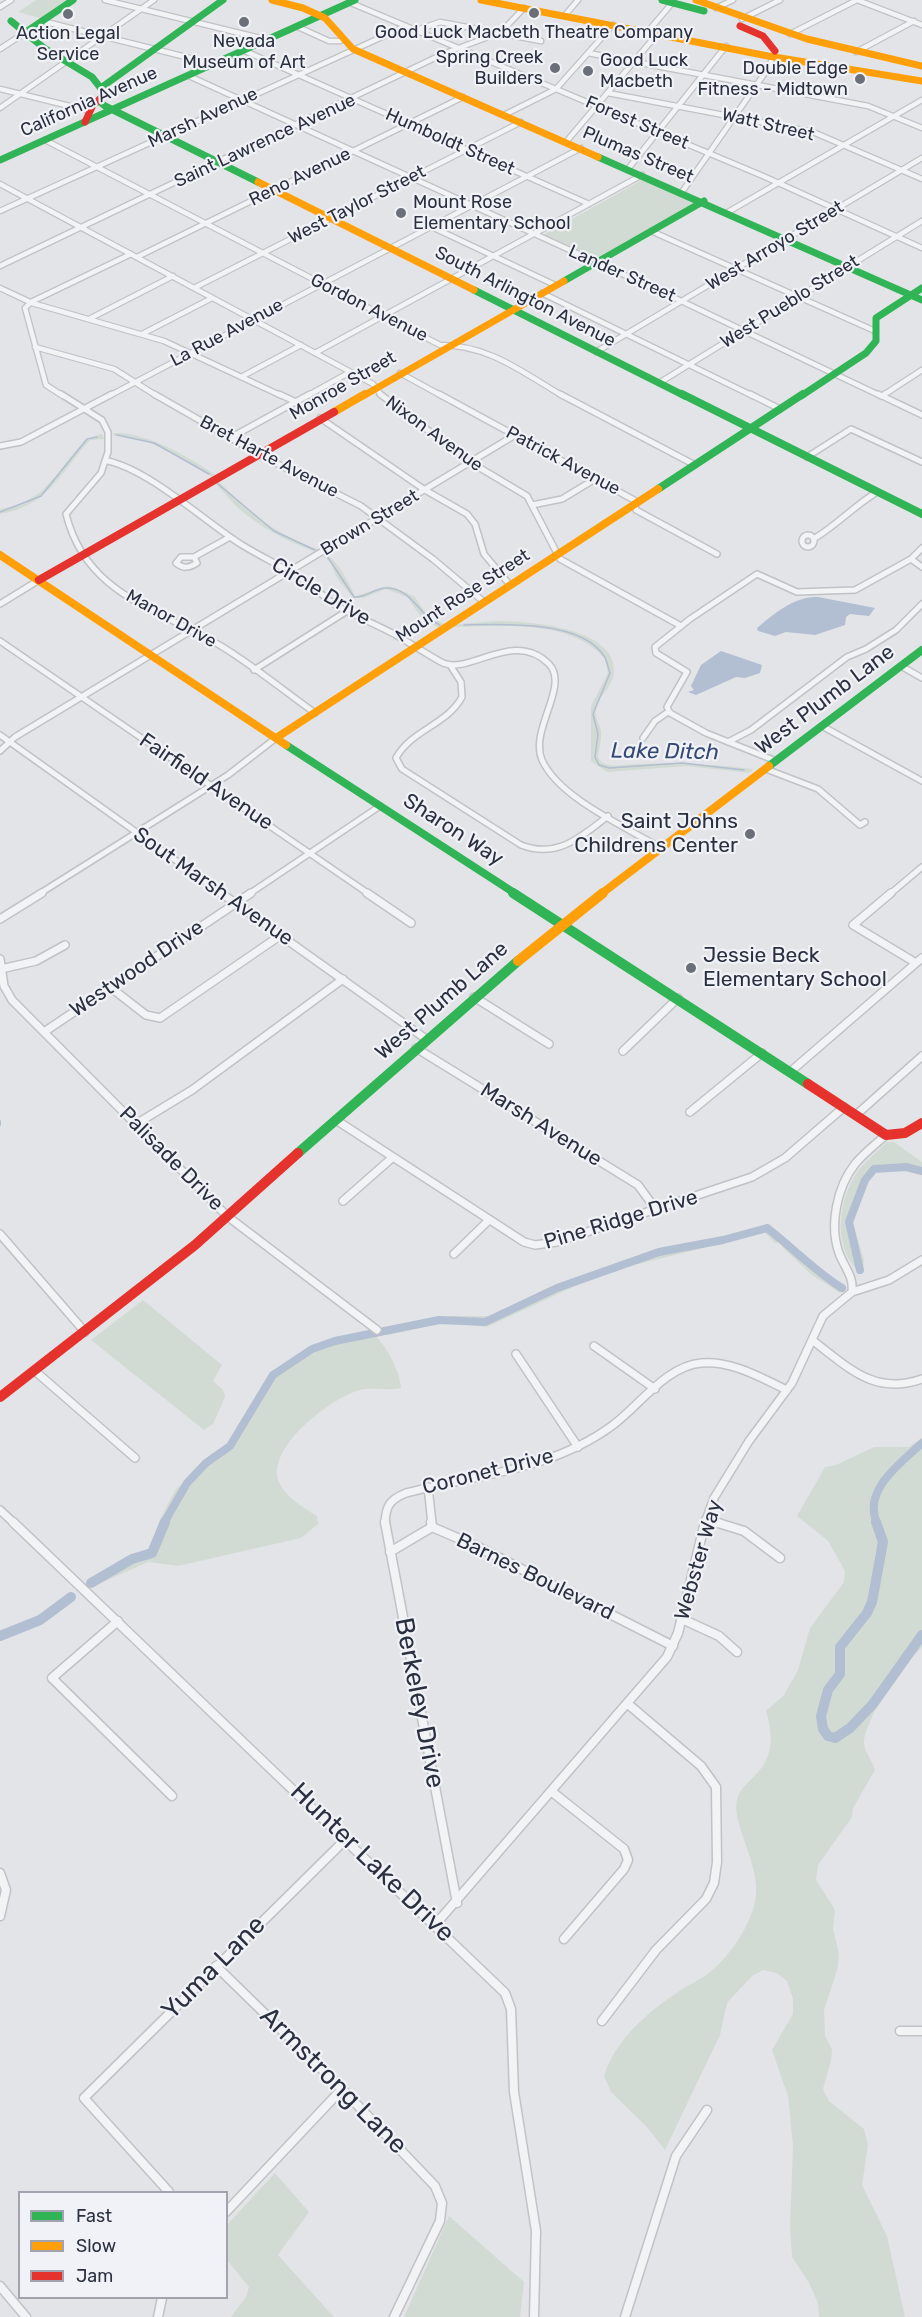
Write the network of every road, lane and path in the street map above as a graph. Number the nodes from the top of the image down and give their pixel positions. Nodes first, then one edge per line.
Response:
1 (11, 0) edge
2 (73, 0) edge
3 (105, 0) edge
4 (154, 0) edge
5 (223, 0) edge
6 (272, 0) edge
7 (482, 0) edge
8 (490, 0) edge
9 (578, 0) edge
10 (696, 0) edge
11 (732, 0) edge
12 (780, 0) edge
13 (857, 0) edge
14 (879, 0) edge
15 (668, 1) edge
16 (353, 2) edge
17 (870, 5) junction
18 (0, 7) edge
19 (524, 8) junction
20 (716, 8) junction
21 (141, 9) junction
22 (545, 11) junction
23 (566, 14) junction
24 (320, 17) junction
25 (742, 19) junction
26 (11, 21) dead end
27 (42, 21) junction
28 (914, 21) junction
29 (193, 22) junction
30 (616, 24) junction
31 (922, 25) edge
32 (406, 26) junction
33 (298, 27) junction
34 (417, 30) junction
35 (654, 31) junction
36 (26, 32) junction
37 (499, 33) junction
38 (102, 36) junction
39 (269, 40) junction
40 (541, 40) dead end
41 (340, 41) junction
42 (726, 46) junction
43 (459, 48) junction
44 (774, 48) junction
45 (0, 49) edge
46 (353, 49) junction
47 (154, 50) junction
48 (245, 51) junction
49 (855, 52) junction
50 (588, 53) junction
51 (67, 60) junction
52 (634, 62) junction
53 (214, 64) junction
54 (922, 66) edge
55 (406, 73) junction
56 (298, 75) junction
57 (702, 75) junction
58 (189, 76) junction
59 (922, 81) edge
60 (756, 85) junction
61 (556, 88) junction
62 (0, 89) edge
63 (101, 92) junction
64 (608, 93) junction
65 (19, 94) junction
66 (463, 97) junction
67 (352, 99) junction
68 (242, 100) junction
69 (922, 100) edge
70 (596, 106) junction
71 (678, 106) junction
72 (0, 108) edge
73 (90, 111) junction
74 (109, 112) junction
75 (504, 115) junction
76 (894, 116) junction
77 (734, 117) junction
78 (85, 122) junction
79 (521, 122) junction
80 (408, 124) junction
81 (296, 126) junction
82 (922, 128) edge
83 (657, 132) junction
84 (164, 136) junction
85 (45, 140) junction
86 (566, 142) junction
87 (842, 146) junction
88 (581, 148) junction
89 (467, 150) junction
90 (352, 152) junction
91 (708, 153) junction
92 (922, 158) edge
93 (0, 160) edge
94 (218, 163) junction
95 (96, 167) junction
96 (628, 169) junction
97 (901, 171) junction
98 (642, 175) junction
99 (527, 177) junction
100 (411, 178) junction
101 (922, 179) edge
102 (0, 183) edge
103 (777, 183) junction
104 (273, 190) junction
105 (682, 192) junction
106 (150, 195) junction
107 (28, 199) junction
108 (704, 201) junction
109 (589, 204) junction
110 (471, 206) junction
111 (835, 210) junction
112 (0, 211) edge
113 (728, 212) junction
114 (331, 219) junction
115 (922, 221) edge
116 (205, 224) junction
117 (432, 226) junction
118 (82, 227) junction
119 (651, 231) junction
120 (533, 234) junction
121 (896, 237) junction
122 (787, 238) junction
123 (390, 248) junction
124 (922, 248) edge
125 (263, 253) junction
126 (131, 254) junction
127 (493, 256) junction
128 (137, 257) junction
129 (596, 262) junction
130 (0, 266) edge
131 (848, 266) junction
132 (735, 269) junction
133 (172, 276) junction
134 (451, 279) junction
135 (322, 284) junction
136 (555, 285) junction
137 (0, 288) edge
138 (194, 288) junction
139 (922, 288) edge
140 (542, 293) junction
141 (911, 295) junction
142 (212, 298) junction
143 (797, 298) junction
144 (922, 300) edge
145 (681, 301) junction
146 (31, 303) junction
147 (512, 310) junction
148 (384, 316) junction
149 (88, 319) junction
150 (253, 320) junction
151 (744, 331) junction
152 (875, 332) junction
153 (627, 333) junction
154 (142, 334) junction
155 (301, 345) junction
156 (450, 345) junction
157 (35, 347) junction
158 (596, 352) junction
159 (190, 353) junction
160 (315, 353) junction
161 (690, 364) junction
162 (922, 370) edge
163 (350, 372) junction
164 (400, 373) junction
165 (834, 374) junction
166 (243, 376) junction
167 (134, 383) junction
168 (659, 383) junction
169 (375, 387) junction
170 (882, 396) junction
171 (296, 402) junction
172 (83, 409) junction
173 (780, 409) junction
174 (922, 415) edge
175 (320, 418) junction
176 (750, 429) junction
177 (515, 435) junction
178 (230, 438) junction
179 (0, 446) edge
180 (258, 454) junction
181 (807, 457) junction
182 (108, 461) junction
183 (470, 462) junction
184 (922, 462) edge
185 (695, 465) junction
186 (595, 478) junction
187 (424, 490) junction
188 (877, 492) junction
189 (178, 499) junction
190 (532, 505) junction
191 (635, 505) junction
192 (922, 514) edge
193 (379, 517) junction
194 (230, 537) junction
195 (815, 538) dead end
196 (922, 548) edge
197 (717, 554) dead end
198 (0, 555) edge
199 (80, 555) junction
200 (556, 555) junction
201 (194, 557) dead end
202 (911, 560) junction
203 (922, 567) edge
204 (290, 571) junction
205 (39, 580) junction
206 (510, 585) junction
207 (484, 602) junction
208 (0, 604) edge
209 (922, 604) edge
210 (347, 611) junction
211 (681, 626) junction
212 (191, 632) junction
213 (0, 641) edge
214 (415, 647) junction
215 (922, 650) edge
216 (152, 656) junction
217 (450, 665) junction
218 (901, 666) junction
219 (254, 670) junction
220 (922, 678) edge
221 (82, 697) junction
222 (315, 712) junction
223 (668, 712) junction
224 (822, 726) junction
225 (0, 735) edge
226 (276, 738) junction
227 (643, 738) dead end
228 (10, 742) junction
229 (728, 742) junction
230 (0, 751) edge
231 (776, 761) junction
232 (766, 769) junction
233 (922, 781) edge
234 (211, 786) junction
235 (380, 806) junction
236 (608, 816) junction
237 (865, 822) dead end
238 (137, 832) junction
239 (661, 848) junction
240 (310, 853) junction
241 (922, 867) edge
242 (236, 903) junction
243 (0, 919) edge
244 (411, 923) dead end
245 (562, 924) junction
246 (281, 936) junction
247 (66, 945) dead end
248 (0, 959) edge
249 (919, 961) edge
250 (1, 969) edge
251 (343, 979) junction
252 (110, 987) junction
253 (474, 997) junction
254 (678, 998) junction
255 (44, 1032) junction
256 (426, 1039) junction
257 (549, 1044) dead end
258 (416, 1048) junction
259 (623, 1051) dead end
260 (762, 1053) junction
261 (922, 1056) edge
262 (790, 1072) junction
263 (844, 1107) junction
264 (690, 1112) dead end
265 (856, 1115) junction
266 (336, 1120) junction
267 (922, 1123) edge
268 (136, 1124) junction
269 (886, 1135) junction
270 (393, 1157) junction
271 (343, 1202) dead end
272 (657, 1211) junction
273 (227, 1216) junction
274 (489, 1220) junction
275 (0, 1234) edge
276 (454, 1254) dead end
277 (922, 1260) edge
278 (852, 1292) junction
279 (377, 1330) dead end
280 (85, 1332) junction
281 (812, 1340) junction
282 (594, 1346) dead end
283 (516, 1354) dead end
284 (35, 1371) junction
285 (922, 1380) edge
286 (655, 1389) junction
287 (787, 1390) junction
288 (0, 1397) edge
289 (578, 1447) junction
290 (135, 1458) dead end
291 (428, 1487) junction
292 (0, 1510) edge
293 (706, 1519) junction
294 (432, 1527) junction
295 (390, 1552) junction
296 (780, 1558) dead end
297 (682, 1619) junction
298 (118, 1621) junction
299 (673, 1646) junction
300 (737, 1652) dead end
301 (628, 1704) junction
302 (551, 1791) junction
303 (172, 1796) dead end
304 (346, 1839) junction
305 (0, 1873) edge
306 (457, 1903) junction
307 (0, 1916) edge
308 (435, 1925) junction
309 (564, 1939) dead end
310 (216, 1966) junction
311 (602, 2021) dead end
312 (900, 2031) dead end
313 (922, 2031) edge
314 (342, 2089) junction
315 (707, 2110) dead end
316 (167, 2191) edge
317 (228, 2210) edge
318 (0, 2286) edge
319 (162, 2299) edge
320 (26, 2317) edge
321 (158, 2317) edge
322 (394, 2317) edge
323 (534, 2317) edge
324 (625, 2317) edge

1 - 18 street
2 - 27 street
3 - 21 street
4 - 21 street
5 - 29 street
6 - 24 street
7 - 19 street
8 - 22 street
9 - 23 street
10 - 20 street
11 - 20 street
12 - 25 street
13 - 17 street
13 - 44 street
14 - 17 street
15 - 35 street
15 - 44 street
16 - 24 street, California Avenue
16 - 32 street, Forest Street
17 - 28 street
19 - 22 street
19 - 37 street, Saint Lawrence Avenue
20 - 25 street
21 - 29 street
21 - 38 street
22 - 23 street
22 - 30 street
23 - 30 street
24 - 33 street, California Avenue
24 - 41 street, Plumas Street
25 - 44 street
26 - 36 street, South Arlington Avenue
27 - 36 street
27 - 38 street
28 - 31 street
28 - 49 street
29 - 39 street
29 - 47 street
30 - 35 street
30 - 50 street
32 - 34 street, Forest Street
32 - 46 street, Marsh Avenue
33 - 39 street, California Avenue
33 - 41 street, Plumas Street
34 - 37 street
34 - 43 street, Forest Street
35 - 42 street
35 - 44 street
35 - 52 street
36 - 45 street
36 - 51 street, South Arlington Avenue
37 - 40 street
37 - 43 street, Saint Lawrence Avenue
38 - 47 street
38 - 51 street
39 - 48 street, California Avenue
41 - 46 street, Plumas Street
42 - 44 street
42 - 57 street
43 - 55 street, Saint Lawrence Avenue
43 - 61 street, Forest Street
44 - 49 street
44 - 59 street
44 - 60 street
46 - 55 street, Plumas Street
46 - 56 street, Marsh Avenue
47 - 53 street
47 - 63 street
48 - 53 street, California Avenue
48 - 56 street, Humboldt Street
49 - 54 street
50 - 52 street
50 - 61 street
51 - 63 street, South Arlington Avenue
51 - 65 street
52 - 57 street
52 - 64 street
53 - 58 street, California Avenue
55 - 66 street, Plumas Street
55 - 67 street, Saint Lawrence Avenue
56 - 67 street, Humboldt Street
56 - 68 street, Marsh Avenue
57 - 60 street
57 - 71 street
58 - 68 street, Lander Street
58 - 74 street, California Avenue
60 - 76 street
60 - 77 street
61 - 70 street, Forest Street
61 - 75 street
62 - 65 street
63 - 73 street
63 - 74 street, South Arlington Avenue
64 - 70 street
64 - 71 street, Watt Street
65 - 72 street
65 - 73 street
66 - 75 street, Plumas Street
66 - 80 street, Reno Avenue
67 - 80 street, Humboldt Street
67 - 81 street, Saint Lawrence Avenue
68 - 81 street, Lander Street
68 - 84 street, Marsh Avenue
69 - 76 street
70 - 83 street, Forest Street
70 - 86 street
71 - 77 street, Watt Street
71 - 83 street
73 - 74 street
73 - 78 street
74 - 78 street, California Avenue
74 - 84 street, South Arlington Avenue
75 - 79 street, Plumas Street
76 - 82 street
76 - 87 street
77 - 87 street, Watt Street
77 - 91 street
78 - 85 street, California Avenue
79 - 86 street, Plumas Street
79 - 89 street, West Taylor Street
80 - 89 street, Humboldt Street
80 - 90 street, Reno Avenue
81 - 90 street, Lander Street
81 - 94 street, Saint Lawrence Avenue
83 - 91 street, Forest Street
83 - 96 street
84 - 94 street, South Arlington Avenue
84 - 95 street, Marsh Avenue
85 - 93 street, California Avenue
85 - 95 street, Gordon Avenue
86 - 88 street, Plumas Street
87 - 97 street, Watt Street
87 - 103 street
88 - 96 street, Plumas Street
88 - 99 street, La Rue Avenue
89 - 99 street, Humboldt Street
89 - 100 street, West Taylor Street
90 - 100 street, Lander Street
90 - 104 street, Reno Avenue
91 - 103 street, Forest Street
91 - 105 street
92 - 97 street, West Arroyo Street
94 - 104 street, South Arlington Avenue
94 - 106 street, Saint Lawrence Avenue
95 - 106 street, Gordon Avenue
95 - 107 street, Marsh Avenue
96 - 98 street, Plumas Street
97 - 101 street, Watt Street
97 - 111 street, West Arroyo Street
98 - 105 street, Plumas Street
98 - 109 street
99 - 109 street, Humboldt Street
99 - 110 street, La Rue Avenue
100 - 110 street, Lander Street
100 - 114 street, West Taylor Street
102 - 107 street, Nixon Avenue
103 - 111 street, Forest Street
103 - 113 street
104 - 114 street, South Arlington Avenue
104 - 116 street, Reno Avenue
105 - 108 street, Plumas Street
106 - 116 street, Gordon Avenue
106 - 118 street, Saint Lawrence Avenue
107 - 112 street, Marsh Avenue
107 - 118 street, Nixon Avenue
108 - 113 street, Plumas Street
108 - 119 street, Monroe Street
109 - 120 street
110 - 117 street, La Rue Avenue
110 - 120 street, Lander Street
111 - 121 street, Forest Street
111 - 122 street, West Arroyo Street
113 - 122 street, Plumas Street
114 - 123 street, South Arlington Avenue
114 - 125 street, West Taylor Street
115 - 121 street, West Pueblo Street
116 - 125 street, Gordon Avenue
116 - 128 street, Reno Avenue
117 - 123 street, La Rue Avenue
117 - 127 street
118 - 126 street, Nixon Avenue
118 - 130 street, Saint Lawrence Avenue
119 - 129 street, Monroe Street
119 - 132 street
120 - 127 street
120 - 129 street, Lander Street
121 - 124 street, Forest Street
121 - 131 street, West Pueblo Street
122 - 131 street, Plumas Street
122 - 132 street, West Arroyo Street
123 - 134 street, South Arlington Avenue
123 - 135 street, La Rue Avenue
125 - 135 street, Gordon Avenue
125 - 138 street, West Taylor Street
126 - 128 street, Nixon Avenue
126 - 146 street
127 - 134 street
127 - 136 street
128 - 133 street, Nixon Avenue
129 - 136 street, Monroe Street
129 - 145 street, Lander Street
131 - 141 street, Plumas Street
131 - 143 street, West Pueblo Street
132 - 143 street
132 - 145 street, West Arroyo Street
133 - 138 street, Nixon Avenue
133 - 149 street
134 - 147 street, South Arlington Avenue
134 - 148 street
135 - 148 street, Gordon Avenue
135 - 150 street, La Rue Avenue
136 - 140 street, Monroe Street
137 - 146 street
138 - 142 street, Nixon Avenue
139 - 141 street, Mount Rose Street
140 - 147 street, Monroe Street
140 - 153 street
141 - 144 street, Plumas Street
141 - 152 street, Mount Rose Street
142 - 150 street, Nixon Avenue
142 - 154 street
143 - 151 street, West Pueblo Street
143 - 152 street
145 - 151 street, Lander Street
145 - 153 street, West Arroyo Street
146 - 149 street
146 - 157 street
147 - 156 street, Monroe Street
147 - 158 street, South Arlington Avenue
148 - 156 street, Gordon Avenue
148 - 160 street
149 - 154 street
150 - 155 street, Nixon Avenue
150 - 159 street, La Rue Avenue
151 - 161 street, West Pueblo Street
151 - 165 street, Lander Street
152 - 165 street, Mount Rose Street
153 - 158 street, West Arroyo Street
153 - 161 street
154 - 159 street
155 - 160 street, Nixon Avenue
155 - 166 street
156 - 164 street, Monroe Street
156 - 185 street, Gordon Avenue
157 - 167 street, Bret Harte Avenue
157 - 172 street
158 - 168 street, South Arlington Avenue
159 - 166 street
159 - 167 street, La Rue Avenue
160 - 163 street, Nixon Avenue
161 - 168 street, West Pueblo Street
161 - 173 street
162 - 170 street
163 - 169 street, Nixon Avenue
163 - 171 street
164 - 169 street, Monroe Street
164 - 177 street, Patrick Avenue
165 - 170 street, Lander Street
165 - 173 street, Mount Rose Street
166 - 171 street
167 - 172 street, La Rue Avenue
167 - 178 street, Bret Harte Avenue
168 - 176 street, South Arlington Avenue
169 - 175 street, Monroe Street
169 - 183 street, Nixon Avenue
170 - 174 street, Lander Street
171 - 178 street
172 - 179 street, La Rue Avenue
172 - 182 street
173 - 176 street, Mount Rose Street
175 - 180 street, Monroe Street
175 - 187 street
176 - 181 street, South Arlington Avenue
176 - 185 street, Mount Rose Street
177 - 183 street, Brown Street
177 - 186 street, Patrick Avenue
178 - 180 street, Bret Harte Avenue
180 - 189 street, Monroe Street
180 - 193 street, Bret Harte Avenue
181 - 184 street
181 - 188 street, South Arlington Avenue
182 - 189 street, Circle Drive
182 - 199 street, Manor Drive
183 - 187 street, Brown Street
183 - 190 street, Nixon Avenue
185 - 191 street, Mount Rose Street
186 - 190 street
186 - 191 street, Patrick Avenue
187 - 193 street, Brown Street
187 - 206 street
188 - 192 street, South Arlington Avenue
188 - 195 street
189 - 194 street, Circle Drive
189 - 199 street, Monroe Street
190 - 200 street, Nixon Avenue
191 - 197 street, Patrick Avenue
191 - 200 street, Mount Rose Street
193 - 204 street, Brown Street
193 - 207 street, Bret Harte Avenue
194 - 201 street
194 - 204 street, Circle Drive
196 - 202 street
198 - 205 street, Sharon Way
199 - 205 street, Monroe Street
199 - 212 street, Manor Drive
200 - 206 street, Mount Rose Street
200 - 211 street
202 - 203 street
202 - 211 street
204 - 210 street, Circle Drive
204 - 212 street, Brown Street
205 - 208 street, Monroe Street
205 - 216 street, Sharon Way
206 - 207 street, Mount Rose Street
207 - 214 street, Mount Rose Street
209 - 229 street
210 - 214 street, Circle Drive
210 - 219 street
211 - 223 street
212 - 216 street, Brown Street
212 - 219 street, Manor Drive
213 - 221 street, Fairfield Avenue
214 - 217 street, Circle Drive
214 - 222 street, Mount Rose Street
215 - 218 street, West Plumb Lane
216 - 221 street, Brown Street
216 - 226 street, Sharon Way
217 - 236 street
217 - 236 street
218 - 220 street
218 - 224 street, West Plumb Lane
219 - 222 street, Manor Drive
221 - 228 street, Brown Street
221 - 234 street, Fairfield Avenue
222 - 226 street, Mount Rose Street
223 - 227 street
223 - 229 street
224 - 231 street, West Plumb Lane
224 - 233 street
225 - 228 street, Sout Marsh Avenue
226 - 234 street, Mount Rose Street
226 - 235 street, Sharon Way
228 - 230 street
228 - 238 street, Sout Marsh Avenue
229 - 231 street
231 - 232 street, West Plumb Lane
232 - 237 street
232 - 239 street, West Plumb Lane
234 - 238 street, Mount Rose Street
234 - 240 street, Fairfield Avenue
235 - 240 street, Westwood Drive
235 - 245 street, Sharon Way
236 - 239 street
238 - 242 street, Sout Marsh Avenue
238 - 243 street, Mount Rose Street
239 - 245 street, West Plumb Lane
240 - 242 street, Westwood Drive
240 - 244 street, Fairfield Avenue
241 - 249 street
242 - 246 street, Sout Marsh Avenue
242 - 252 street, Westwood Drive
245 - 253 street, West Plumb Lane
245 - 254 street, Sharon Way
246 - 251 street, Sout Marsh Avenue
246 - 252 street
247 - 250 street
248 - 250 street, Palisade Drive
249 - 262 street
250 - 255 street, Palisade Drive
251 - 256 street, Sout Marsh Avenue
251 - 268 street
252 - 255 street, Westwood Drive
253 - 256 street, West Plumb Lane
253 - 257 street
254 - 259 street
254 - 260 street, Sharon Way
255 - 268 street, Palisade Drive
256 - 258 street, West Plumb Lane
258 - 266 street, West Plumb Lane
258 - 272 street, Marsh Avenue
260 - 262 street, Sharon Way
260 - 264 street
261 - 265 street
262 - 263 street, Sharon Way
263 - 265 street, Sharon Way
263 - 272 street, Pine Ridge Drive
265 - 269 street, Sharon Way
266 - 270 street, Pine Ridge Drive
266 - 273 street, West Plumb Lane
267 - 269 street
268 - 273 street, Palisade Drive
269 - 278 street
270 - 271 street
270 - 274 street, Pine Ridge Drive
272 - 274 street, Pine Ridge Drive
273 - 279 street, Palisade Drive
273 - 280 street, West Plumb Lane
274 - 276 street
275 - 280 street
277 - 278 street
278 - 281 street, Webster Way
280 - 284 street, West Plumb Lane
281 - 285 street
281 - 287 street, Webster Way
282 - 286 street
283 - 289 street
284 - 288 street, West Plumb Lane
284 - 290 street
286 - 287 street, Coronet Drive
286 - 289 street, Coronet Drive
287 - 293 street, Webster Way
289 - 291 street, Coronet Drive
291 - 294 street, Barnes Boulevard
291 - 295 street, Coronet Drive
292 - 298 street, Hunter Lake Drive
293 - 296 street
293 - 297 street, Webster Way
294 - 295 street
294 - 299 street, Barnes Boulevard
295 - 306 street, Berkeley Drive
297 - 299 street, Webster Way
297 - 300 street
298 - 303 street
298 - 304 street, Hunter Lake Drive
299 - 301 street, Webster Way
301 - 302 street, Webster Way
301 - 311 street
302 - 306 street, Webster Way
302 - 309 street
304 - 308 street, Hunter Lake Drive
304 - 310 street, Yuma Lane
305 - 307 street
306 - 308 street, Webster Way
308 - 323 street, Hunter Lake Drive
310 - 314 street, Armstrong Lane
310 - 316 street, Yuma Lane
312 - 313 street
314 - 317 street
314 - 322 street, Armstrong Lane
315 - 324 street
318 - 320 street
319 - 321 street

